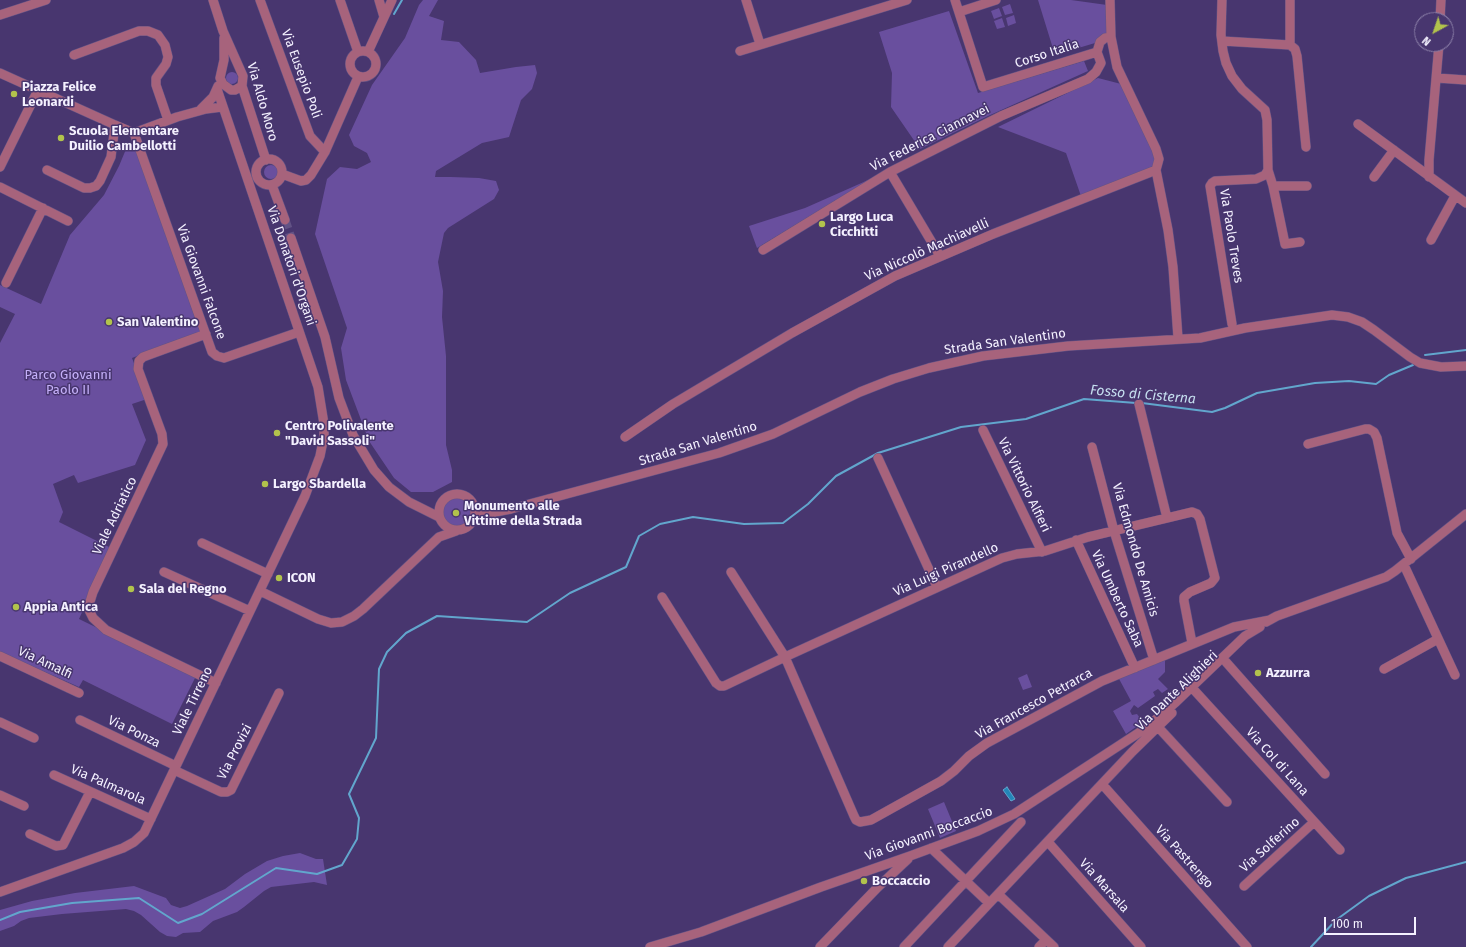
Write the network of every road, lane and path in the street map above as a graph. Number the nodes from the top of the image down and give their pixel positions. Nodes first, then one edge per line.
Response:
1 (46, 0) edge
2 (212, 0) edge
3 (260, 0) edge
4 (340, 0) edge
5 (379, 0) edge
6 (392, 0) edge
7 (746, 0) edge
8 (907, 0) edge
9 (955, 0) edge
10 (996, 0) edge
11 (1110, 0) edge
12 (1222, 0) edge
13 (1290, 0) edge
14 (1441, 0) edge
15 (959, 12) junction
16 (1440, 12) edge
17 (0, 15) edge
18 (384, 17) junction
19 (223, 30) junction
20 (1111, 37) junction
21 (1222, 41) junction
22 (760, 44) junction
23 (1290, 45) junction
24 (740, 51) dead end
25 (358, 52) junction
26 (368, 52) junction
27 (1096, 52) junction
28 (1439, 52) edge
29 (74, 56) dead end
30 (239, 68) junction
31 (0, 73) edge
32 (221, 74) junction
33 (358, 77) junction
34 (1437, 78) junction
35 (1466, 80) edge
36 (242, 86) junction
37 (217, 89) junction
38 (38, 90) junction
39 (231, 90) junction
40 (222, 107) junction
41 (200, 110) junction
42 (168, 120) junction
43 (1358, 124) dead end
44 (115, 125) junction
45 (134, 132) junction
46 (1306, 147) dead end
47 (1394, 150) junction
48 (325, 152) junction
49 (266, 160) junction
50 (0, 167) edge
51 (46, 170) dead end
52 (1156, 170) junction
53 (1268, 170) junction
54 (890, 172) junction
55 (282, 174) junction
56 (1374, 177) dead end
57 (1429, 177) junction
58 (272, 184) junction
59 (1273, 186) junction
60 (1307, 186) dead end
61 (0, 187) edge
62 (1455, 196) junction
63 (1466, 203) edge
64 (43, 208) junction
65 (285, 220) tunnel mouth
66 (68, 221) dead end
67 (291, 238) tunnel mouth
68 (1431, 240) dead end
69 (1300, 242) dead end
70 (763, 250) dead end
71 (940, 256) junction
72 (6, 283) dead end
73 (1232, 324) dead end
74 (299, 332) junction
75 (206, 334) junction
76 (1178, 338) junction
77 (1466, 366) edge
78 (1138, 404) dead end
79 (983, 430) dead end
80 (324, 436) joint
81 (625, 437) dead end
82 (1308, 444) dead end
83 (1092, 447) dead end
84 (878, 458) dead end
85 (440, 505) junction
86 (475, 508) junction
87 (423, 509) junction
88 (485, 514) junction
89 (1466, 514) edge
90 (1168, 518) junction
91 (474, 519) junction
92 (441, 520) junction
93 (1114, 530) junction
94 (456, 531) junction
95 (438, 537) junction
96 (1076, 540) junction
97 (202, 543) dead end
98 (1042, 552) junction
99 (1408, 562) junction
100 (164, 572) dead end
101 (731, 572) dead end
102 (268, 574) junction
103 (937, 587) junction
104 (260, 591) junction
105 (662, 598) dead end
106 (250, 611) junction
107 (1270, 620) junction
108 (1260, 627) junction
109 (1438, 639) junction
110 (1192, 644) junction
111 (0, 656) edge
112 (785, 657) junction
113 (1154, 660) junction
114 (1226, 662) junction
115 (1135, 668) junction
116 (1384, 669) dead end
117 (1455, 675) dead end
118 (216, 683) junction
119 (1195, 691) junction
120 (79, 693) dead end
121 (278, 693) dead end
122 (80, 720) dead end
123 (0, 722) edge
124 (1158, 727) junction
125 (34, 738) dead end
126 (175, 768) junction
127 (1325, 774) dead end
128 (54, 775) dead end
129 (1102, 784) junction
130 (90, 792) junction
131 (0, 795) edge
132 (1227, 802) dead end
133 (24, 806) dead end
134 (151, 819) junction
135 (1021, 822) dead end
136 (1314, 822) junction
137 (30, 834) dead end
138 (1048, 842) junction
139 (931, 848) junction
140 (1340, 850) dead end
141 (910, 856) junction
142 (966, 881) junction
143 (1244, 886) dead end
144 (0, 892) edge
145 (998, 894) junction
146 (989, 903) junction
147 (1046, 940) junction
148 (650, 947) edge
149 (820, 947) edge
150 (904, 947) edge
151 (948, 947) edge
152 (1039, 947) edge
153 (1054, 947) edge
154 (1141, 947) edge
155 (1247, 947) edge

1 - 17 street
2 - 19 street, Via Aldo Moro
3 - 48 street, Via Eusepio Poli
4 - 25 street
5 - 18 street
6 - 18 street
7 - 22 street
8 - 22 street
9 - 15 street
10 - 15 street
11 - 20 street
12 - 21 street
13 - 23 street
14 - 16 street
15 - 27 street, Corso Italia
18 - 26 street
19 - 30 street, Via Aldo Moro
19 - 32 street, Via Aldo Moro
20 - 27 street, Corso Italia
20 - 52 street
21 - 23 street
21 - 53 street
22 - 24 street
23 - 46 street
25 - 26 street
25 - 33 street
26 - 33 street
27 - 54 street, Via Federica Ciannavei
28 - 34 street
29 - 42 street
30 - 32 street
30 - 36 street, Via Aldo Moro
31 - 38 street
32 - 37 street, Via Aldo Moro
32 - 39 street
33 - 48 street
34 - 35 street
34 - 57 street
36 - 39 street
36 - 49 street, Via Aldo Moro
37 - 40 street, Via Donatori d'Organi
37 - 41 street
38 - 44 street
38 - 50 street
39 - 40 street
40 - 41 street
40 - 74 street, Via Donatori d'Organi
41 - 42 street
42 - 45 street
43 - 47 street
44 - 45 street
44 - 51 street
45 - 75 street, Via Giovanni Falcone
47 - 56 street
47 - 57 street
48 - 55 street
49 - 55 street
49 - 58 street
52 - 71 street, Via Niccolò Machiavelli
52 - 76 street
53 - 59 street
53 - 73 street, Via Paolo Treves
54 - 70 street, Via Federica Ciannavei
54 - 71 street
55 - 58 street
57 - 62 street
58 - 65 street
59 - 60 street
59 - 69 street
61 - 64 street
62 - 63 street
62 - 68 street
64 - 66 street
64 - 72 street
67 - 87 street
71 - 81 street, Via Niccolò Machiavelli
74 - 75 street, Via Giovanni Falcone
74 - 80 street, Via Donatori d'Organi
75 - 118 street, Viale Adriatico
76 - 77 street, Strada San Valentino
76 - 88 street, Strada San Valentino
78 - 90 street
79 - 98 street, Via Vittorio Alfieri
80 - 102 street, Viale Tirreno
82 - 99 street
83 - 93 street, Via Edmondo De Amicis
84 - 103 street
85 - 86 street
85 - 87 street
85 - 92 street
86 - 88 street
86 - 91 street
87 - 92 street
88 - 91 street, Strada San Valentino
89 - 99 street, Via Dante Alighieri
90 - 93 street, Via Luigi Pirandello
90 - 110 street, Via Luigi Pirandello
91 - 94 street
92 - 94 street
92 - 95 street
93 - 96 street, Via Luigi Pirandello
93 - 113 street, Via Edmondo De Amicis
94 - 95 street
95 - 104 street
96 - 98 street, Via Luigi Pirandello
96 - 115 street, Via Umberto Saba
97 - 102 street
98 - 103 street, Via Luigi Pirandello
99 - 107 street, Via Dante Alighieri
99 - 109 street
100 - 106 street
101 - 112 street
102 - 104 street, Viale Tirreno
103 - 112 street, Via Luigi Pirandello
104 - 106 street, Viale Tirreno
105 - 112 street, Via Luigi Pirandello
106 - 118 street, Viale Tirreno
107 - 108 street, Via Dante Alighieri
107 - 110 street, Via Francesco Petrarca
108 - 114 street, Via Dante Alighieri
108 - 139 street, Via Giovanni Boccaccio
109 - 116 street
109 - 117 street
110 - 113 street, Via Francesco Petrarca
111 - 120 street, Via Amalfi
112 - 115 street, Via Francesco Petrarca
113 - 115 street, Via Francesco Petrarca
114 - 119 street, Via Dante Alighieri
114 - 127 street
118 - 126 street, Viale Tirreno
119 - 124 street, Via Dante Alighieri
119 - 136 street, Via Col di Lana
121 - 126 street, Via Provizi
122 - 126 street, Via Ponza
123 - 125 street
124 - 129 street, Via Dante Alighieri
124 - 132 street
126 - 134 street, Viale Tirreno
128 - 130 street, Via Palmarola
129 - 138 street, Via Dante Alighieri
129 - 155 street, Via Pastrengo
130 - 134 street, Via Palmarola
130 - 137 street
131 - 133 street
134 - 144 street, Viale Tirreno
135 - 142 street
136 - 140 street, Via Col di Lana
136 - 143 street, Via Solferino
138 - 145 street, Via Dante Alighieri
138 - 154 street, Via Marsala
139 - 141 street, Via Giovanni Boccaccio
139 - 142 street
141 - 148 street, Via Giovanni Boccaccio
141 - 149 street
142 - 146 street
142 - 150 street
145 - 146 street, Via Dante Alighieri
145 - 147 street
146 - 151 street, Via Dante Alighieri
147 - 152 street
147 - 153 street

